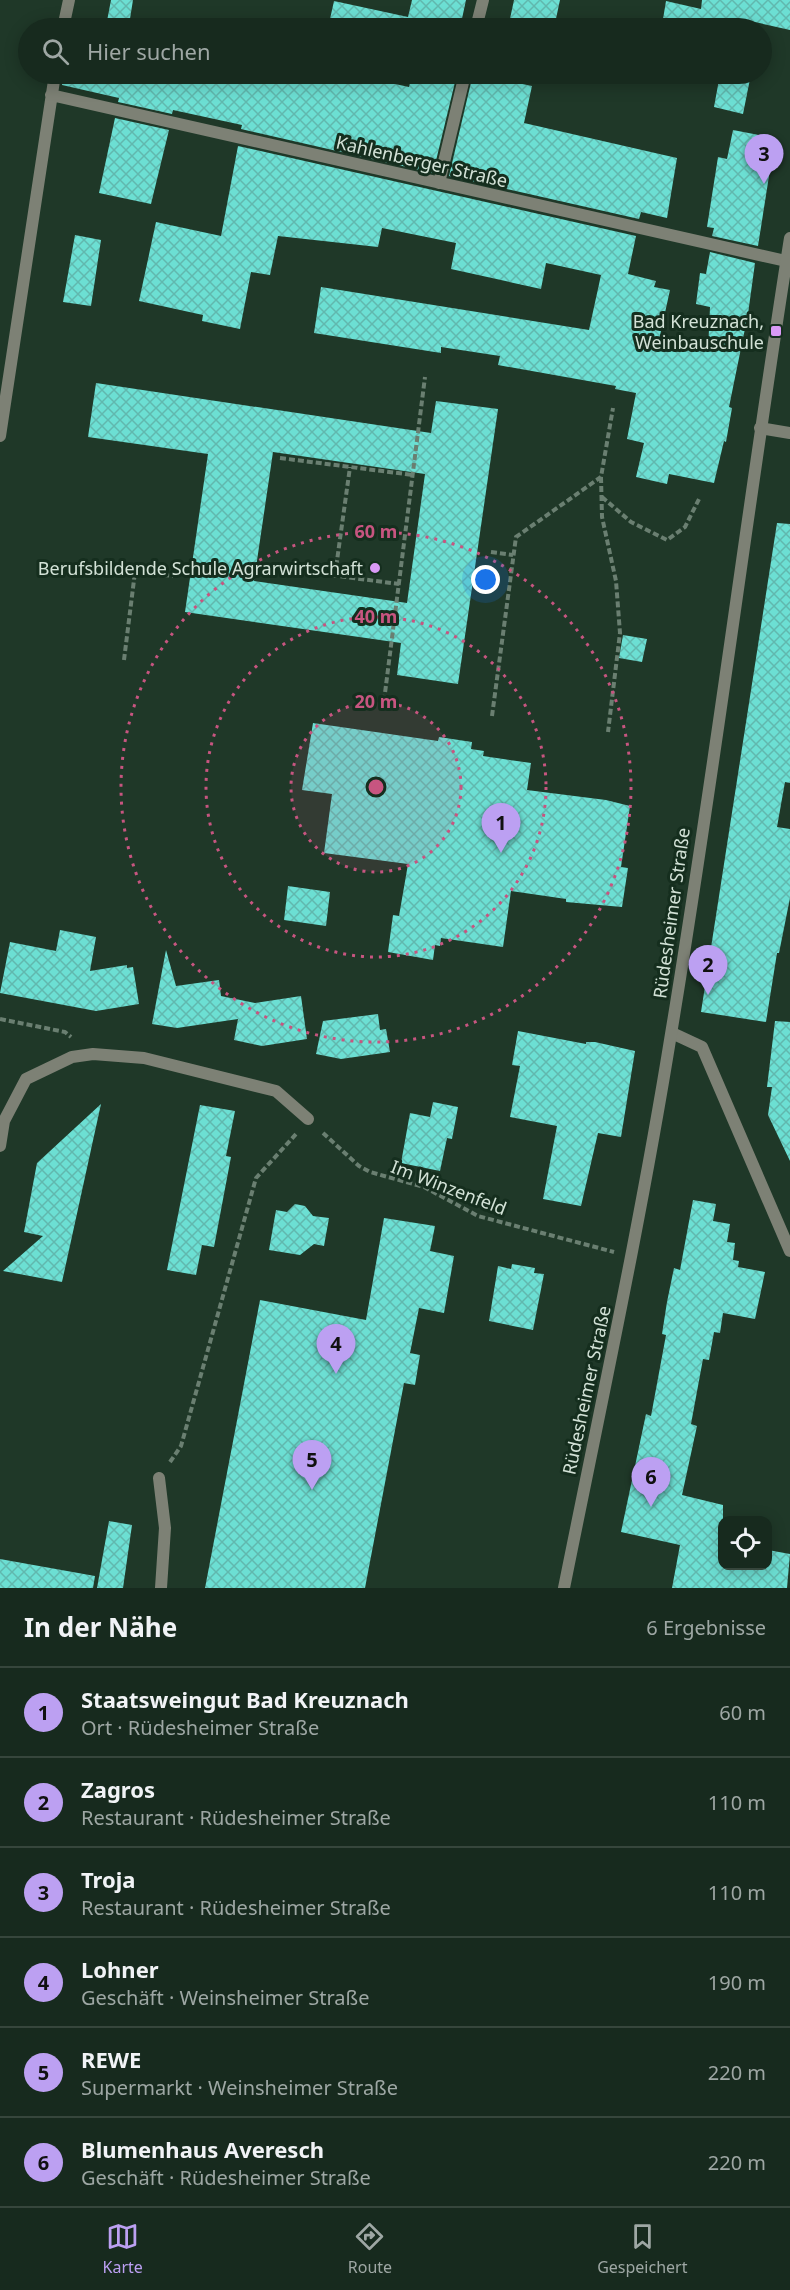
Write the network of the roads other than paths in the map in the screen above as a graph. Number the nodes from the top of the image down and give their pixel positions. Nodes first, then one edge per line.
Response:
1 (69, 0) edge
2 (483, 0) edge
3 (65, 18) edge
4 (478, 18) edge
5 (53, 84) edge
6 (463, 84) edge
7 (51, 95) junction
8 (439, 183) junction
9 (790, 238) edge
10 (786, 261) junction
11 (760, 428) junction
12 (790, 433) edge
13 (0, 436) edge
14 (672, 1033) junction
15 (308, 1119) road end
16 (0, 1146) edge
17 (790, 1251) edge
18 (159, 1478) road end
19 (161, 1588) edge
20 (564, 1588) edge

1 - 3 street
2 - 4 street
5 - 7 street
6 - 8 street
7 - 8 street, Kahlenberger Straße
7 - 13 street
8 - 10 street, Kahlenberger Straße
9 - 10 street, Rüdesheimer Straße
10 - 11 street, Rüdesheimer Straße
11 - 12 street
11 - 14 street, Rüdesheimer Straße
14 - 17 street
14 - 20 street, Rüdesheimer Straße
15 - 16 street
18 - 19 street

